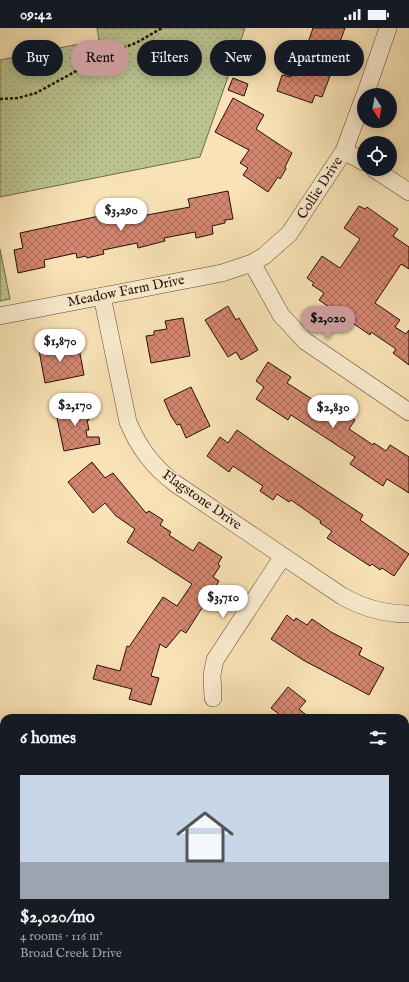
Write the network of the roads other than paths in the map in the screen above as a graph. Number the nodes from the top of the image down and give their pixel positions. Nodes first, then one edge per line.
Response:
1 (388, 28) edge
2 (367, 88) edge
3 (357, 115) edge
4 (344, 151) junction
5 (357, 158) edge
6 (385, 176) edge
7 (409, 192) edge
8 (252, 263) junction
9 (102, 296) junction
10 (0, 316) edge
11 (409, 412) edge
12 (283, 556) junction
13 (409, 614) edge
14 (213, 698) dead end

1 - 2 street, Collie Drive
3 - 4 street, Collie Drive
4 - 5 street
4 - 8 street, Collie Drive
6 - 7 street
8 - 9 street, Meadow Farm Drive
8 - 11 street
9 - 10 street, Meadow Farm Drive
9 - 12 street, Flagstone Drive
12 - 13 street, Flagstone Drive
12 - 14 street

